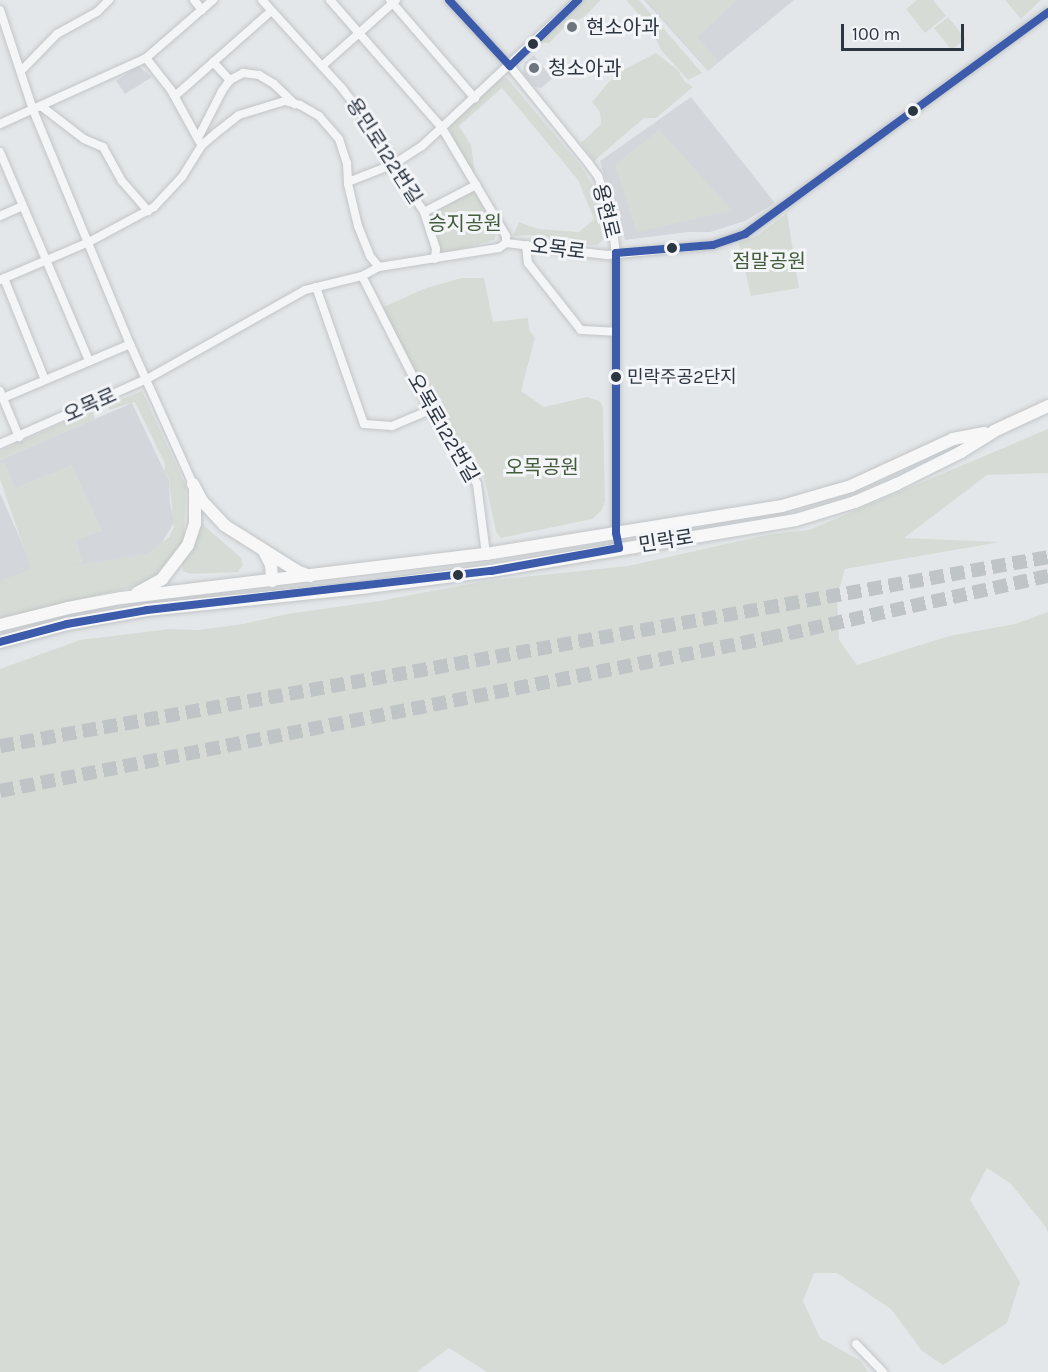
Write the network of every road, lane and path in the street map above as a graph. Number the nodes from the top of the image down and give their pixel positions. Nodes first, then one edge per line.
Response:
1 (109, 0) edge
2 (194, 0) edge
3 (213, 0) edge
4 (262, 0) edge
5 (330, 0) edge
6 (449, 0) edge
7 (578, 0) edge
8 (393, 1) edge
9 (0, 10) edge
10 (202, 10) junction
11 (271, 11) junction
12 (1048, 12) edge
13 (360, 33) junction
14 (4, 39) edge
15 (146, 58) junction
16 (213, 62) junction
17 (322, 66) junction
18 (510, 66) junction
19 (21, 71) junction
20 (230, 80) junction
21 (175, 96) junction
22 (475, 98) junction
23 (295, 104) junction
24 (37, 108) junction
25 (0, 124) edge
26 (442, 128) junction
27 (200, 142) junction
28 (0, 152) edge
29 (394, 164) junction
30 (348, 182) junction
31 (476, 184) junction
32 (22, 206) junction
33 (148, 211) junction
34 (424, 212) junction
35 (0, 216) edge
36 (89, 243) junction
37 (506, 243) junction
38 (526, 245) junction
39 (616, 253) junction
40 (435, 259) junction
41 (45, 261) junction
42 (379, 267) junction
43 (362, 276) junction
44 (2, 279) edge
45 (316, 287) junction
46 (616, 332) junction
47 (130, 344) junction
48 (89, 361) junction
49 (147, 379) junction
50 (45, 380) junction
51 (1, 394) edge
52 (1048, 406) edge
53 (430, 410) junction
54 (994, 430) junction
55 (19, 437) junction
56 (0, 444) edge
57 (193, 484) junction
58 (616, 533) junction
59 (619, 548) junction
60 (264, 550) junction
61 (486, 555) junction
62 (315, 576) junction
63 (272, 581) junction
64 (122, 598) junction
65 (0, 626) edge
66 (0, 642) edge
67 (856, 1344) dead end
68 (883, 1372) edge

1 - 19 street
2 - 10 street
3 - 10 street
4 - 11 street, 용민로122번길
5 - 13 street
6 - 18 street, 용현로
7 - 18 street
8 - 13 street
8 - 22 street
9 - 14 street
10 - 15 street
11 - 16 street
11 - 17 street, 용민로122번길
12 - 39 street, 오목로
13 - 17 street
13 - 26 street
14 - 19 street
15 - 21 street
15 - 24 street
16 - 20 street
16 - 21 street
17 - 29 street, 용민로122번길
18 - 22 street
18 - 39 street, 용현로
19 - 24 street
20 - 23 street
20 - 27 street
21 - 27 street
22 - 26 street
23 - 27 street
23 - 30 street
24 - 25 street
24 - 33 street
24 - 36 street
26 - 29 street
26 - 31 street
27 - 33 street
28 - 32 street
29 - 30 street
29 - 34 street, 용민로122번길
30 - 42 street
31 - 34 street
31 - 37 street
32 - 35 street
32 - 41 street
33 - 36 street
34 - 40 street, 용민로122번길
36 - 41 street
36 - 47 street
37 - 38 street, 오목로
37 - 40 street, 오목로
38 - 39 street, 오목로
38 - 46 street
39 - 46 street, 용현로
40 - 42 street, 오목로
41 - 44 street
41 - 48 street
42 - 43 street, 오목로
43 - 45 street, 오목로
43 - 53 street, 오목로122번길
44 - 50 street
45 - 49 street, 오목로
45 - 53 street
46 - 58 street, 용현로
47 - 48 street
47 - 49 street
48 - 50 street
49 - 55 street, 오목로
49 - 57 street
50 - 51 street
51 - 55 street
52 - 54 main road, 민락로
53 - 61 street, 오목로122번길
54 - 58 main road, 민락로
54 - 59 main road, 민락로
55 - 56 street, 오목로
57 - 60 main road
57 - 64 main road
58 - 59 street, 용현로
58 - 61 main road, 민락로
59 - 66 main road, 민락로
60 - 62 main road
60 - 63 main road
61 - 62 main road, 민락로
62 - 63 main road, 민락로
63 - 64 main road, 민락로
64 - 65 main road, 민락로
67 - 68 street

